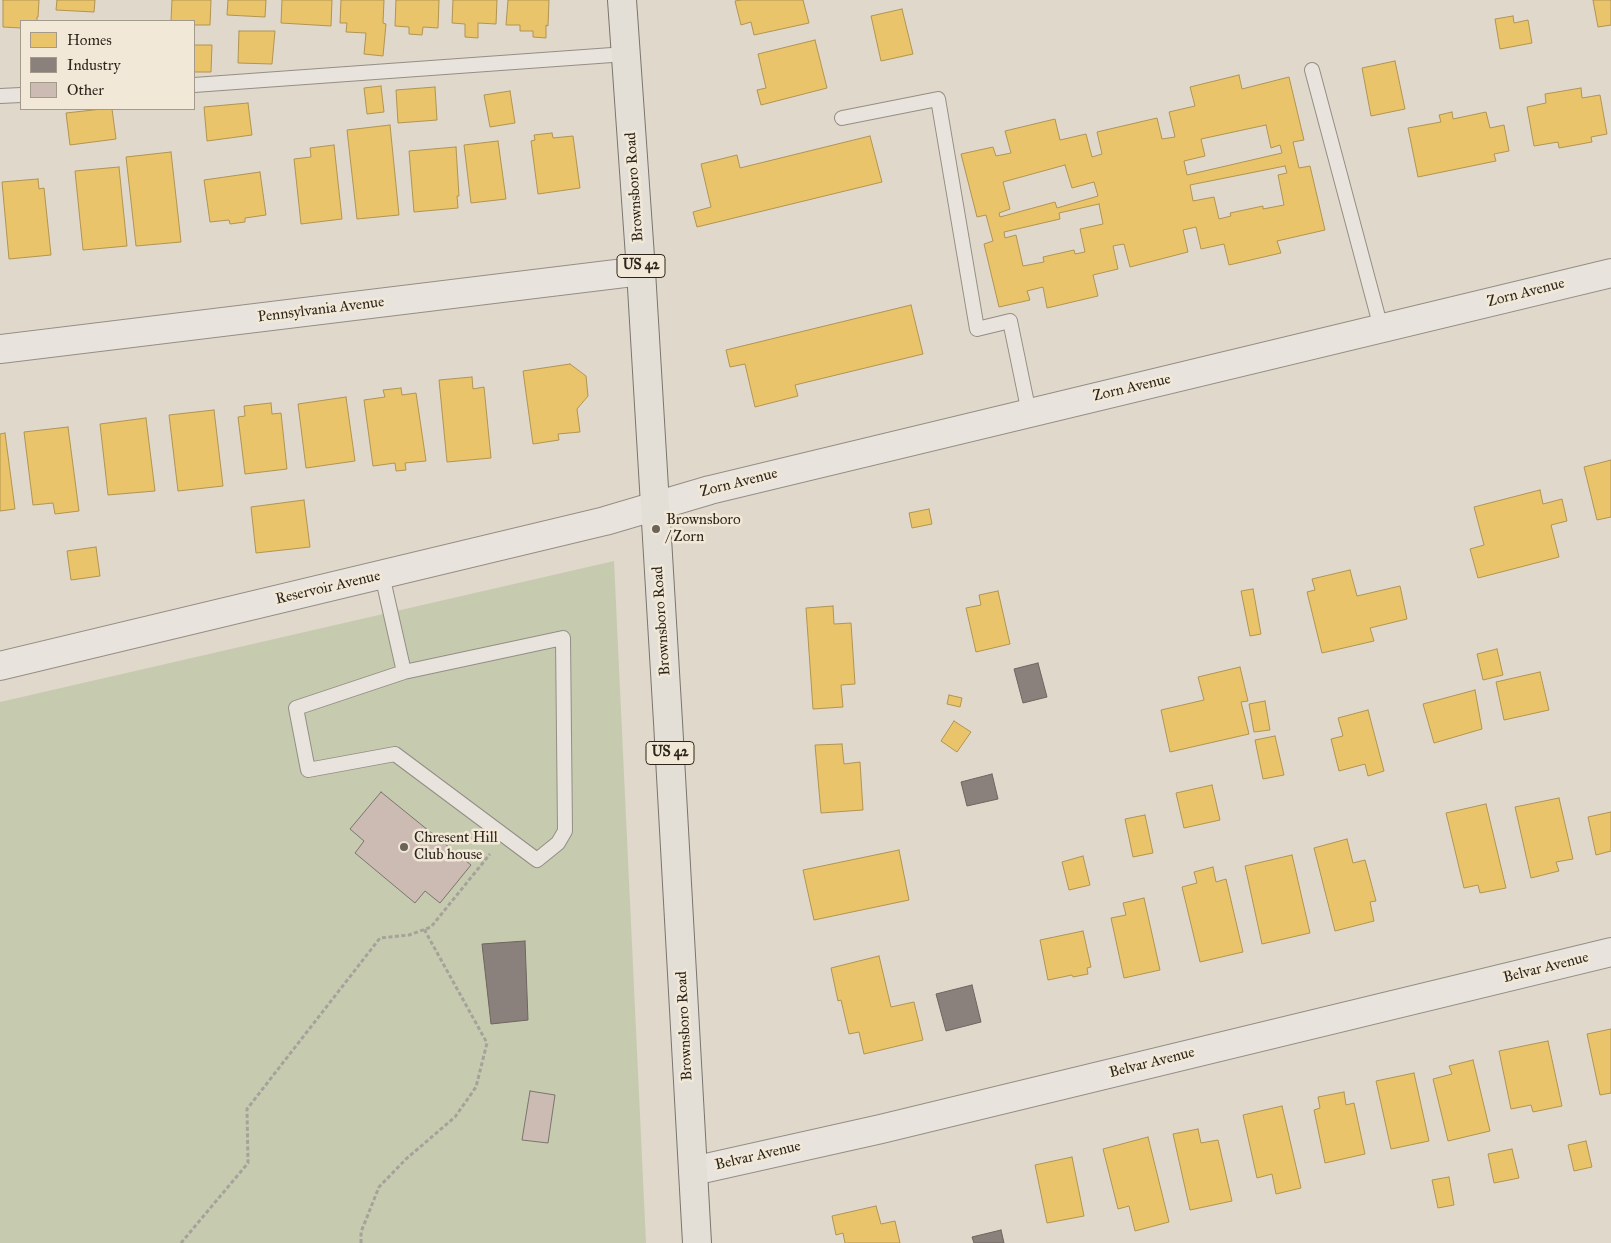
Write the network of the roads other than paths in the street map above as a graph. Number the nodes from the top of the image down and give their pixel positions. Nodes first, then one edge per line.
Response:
1 (622, 0) edge
2 (626, 54) junction
3 (1312, 70) dead end
4 (195, 85) edge
5 (20, 95) edge
6 (0, 96) edge
7 (842, 118) dead end
8 (641, 271) junction
9 (1611, 273) edge
10 (1381, 328) junction
11 (0, 349) edge
12 (1029, 413) junction
13 (654, 506) junction
14 (382, 575) junction
15 (0, 666) edge
16 (404, 672) junction
17 (1611, 952) edge
18 (693, 1171) junction
19 (697, 1243) edge

1 - 2 main road, Brownsboro Road / US 42
2 - 4 lane
2 - 8 main road, Brownsboro Road / US 42
3 - 10 lane
5 - 6 lane
7 - 12 lane
8 - 11 street, Pennsylvania Avenue
8 - 13 main road, Brownsboro Road / US 42
9 - 10 street, Zorn Avenue
10 - 12 street, Zorn Avenue
12 - 13 street, Zorn Avenue
13 - 14 street, Reservoir Avenue
13 - 18 main road, Brownsboro Road / US 42
14 - 15 street, Reservoir Avenue
14 - 16 lane
16 - 16 lane
17 - 18 street, Belvar Avenue
18 - 19 main road, Brownsboro Road / US 42

